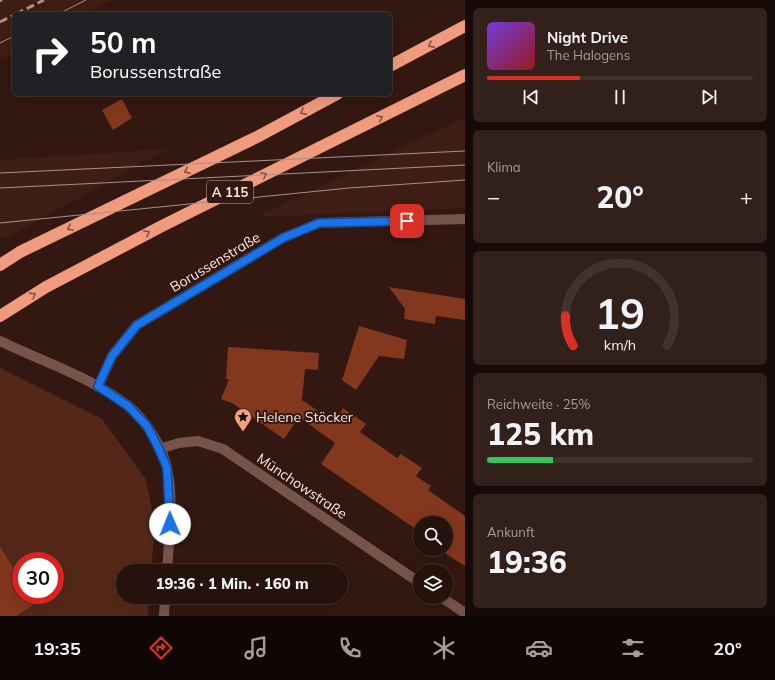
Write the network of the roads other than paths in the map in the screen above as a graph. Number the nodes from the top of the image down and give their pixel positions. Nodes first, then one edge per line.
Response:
1 (465, 26) edge
2 (392, 65) edge
3 (465, 76) edge
4 (333, 96) edge
5 (465, 220) edge
6 (0, 264) edge
7 (0, 316) edge
8 (0, 341) edge
9 (98, 386) junction
10 (159, 449) junction
11 (167, 564) edge
12 (413, 578) edge
13 (165, 604) edge
14 (452, 604) edge
15 (465, 613) edge
16 (164, 616) edge

1 -> 2 highway
7 -> 3 highway, A 115
4 -> 6 highway, A 115
5 - 9 street, Borussenstraße
8 - 9 street
9 - 10 street
10 - 11 street
10 - 12 street, Münchowstraße
13 - 16 street
14 - 15 street

